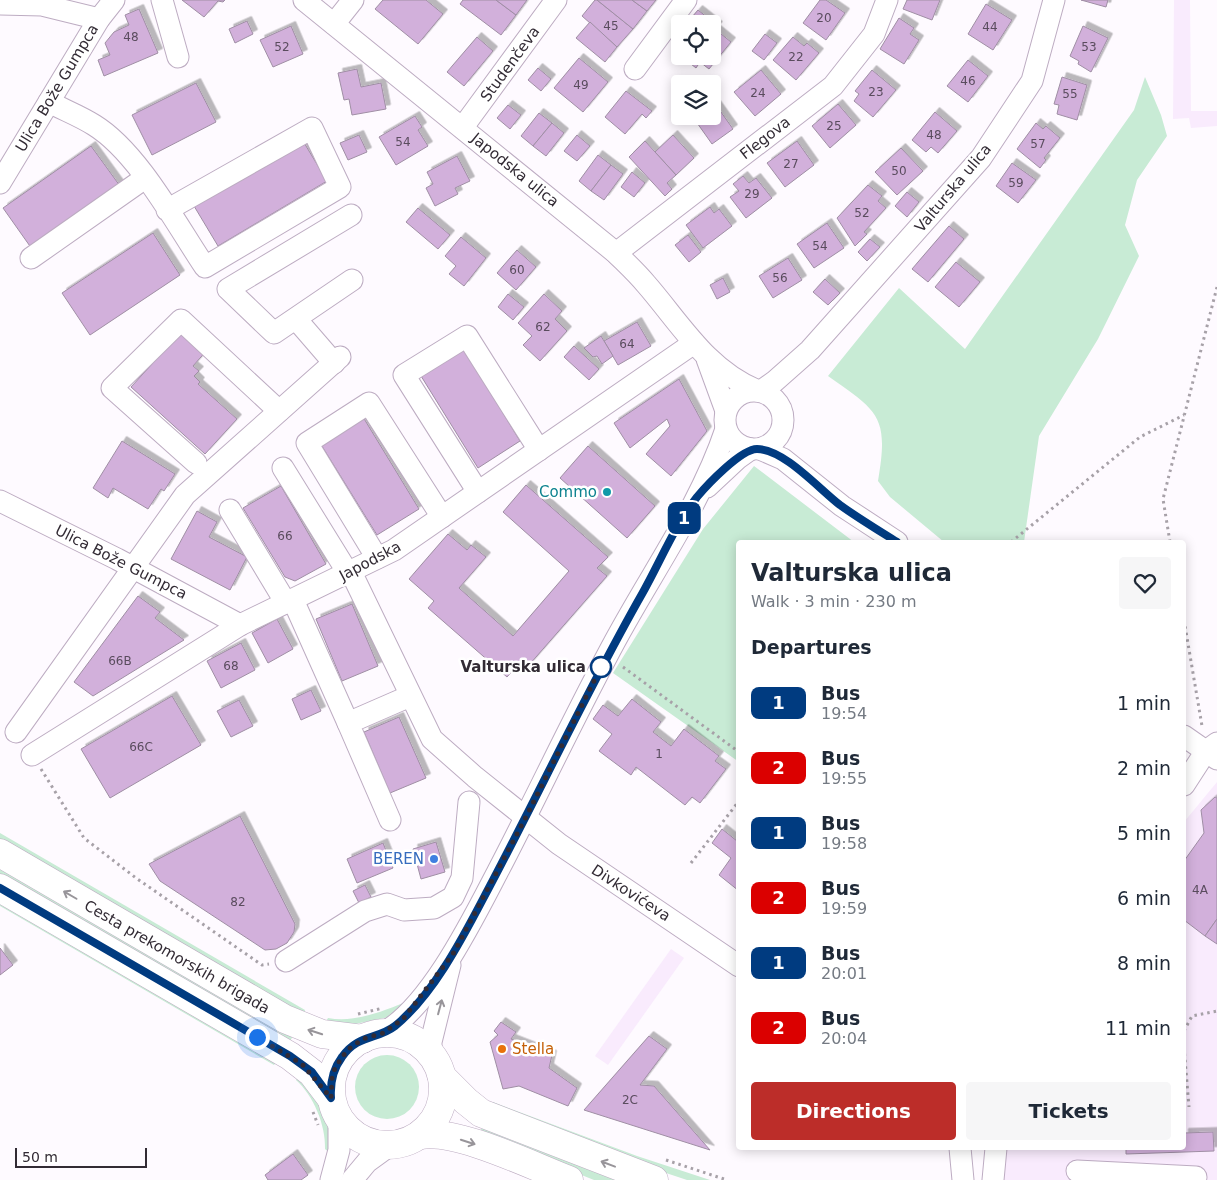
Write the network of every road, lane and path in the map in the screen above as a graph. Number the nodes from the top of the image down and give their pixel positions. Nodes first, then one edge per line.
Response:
1 (114, 0) edge
2 (162, 0) edge
3 (304, 0) edge
4 (353, 0) edge
5 (556, 0) edge
6 (686, 0) edge
7 (887, 0) edge
8 (1054, 0) edge
9 (41, 3) edge
10 (0, 4) edge
11 (99, 19) junction
12 (334, 24) junction
13 (178, 57) dead end
14 (635, 69) dead end
15 (49, 102) junction
16 (463, 127) junction
17 (145, 178) junction
18 (0, 183) edge
19 (167, 210) junction
20 (351, 215) dead end
21 (616, 253) junction
22 (31, 258) dead end
23 (352, 280) dead end
24 (1217, 287) edge
25 (296, 319) junction
26 (694, 343) junction
27 (810, 350) junction
28 (707, 360) junction
29 (758, 390) junction
30 (279, 411) junction
31 (1184, 415) junction
32 (726, 420) junction
33 (783, 421) junction
34 (756, 449) junction
35 (540, 450) junction
36 (196, 463) dead end
37 (283, 468) dead end
38 (810, 478) junction
39 (478, 492) junction
40 (697, 498) junction
41 (0, 501) edge
42 (230, 510) dead end
43 (442, 517) junction
44 (894, 540) edge
45 (1013, 540) edge
46 (1170, 540) edge
47 (378, 558) junction
48 (133, 567) junction
49 (349, 573) junction
50 (289, 601) junction
51 (240, 625) junction
52 (1186, 629) edge
53 (607, 655) junction
54 (410, 696) junction
55 (348, 723) junction
56 (16, 732) dead end
57 (1186, 737) edge
58 (736, 750) edge
59 (1213, 751) edge
60 (32, 755) joint
61 (1186, 783) edge
62 (469, 802) dead end
63 (736, 805) edge
64 (526, 817) junction
65 (390, 820) dead end
66 (0, 853) edge
67 (691, 863) dead end
68 (0, 888) edge
69 (453, 954) junction
70 (286, 961) joint
71 (736, 964) edge
72 (390, 1007) dead end
73 (1217, 1011) edge
74 (1186, 1027) edge
75 (366, 1029) junction
76 (437, 1066) junction
77 (1186, 1070) edge
78 (1189, 1107) dead end
79 (326, 1115) junction
80 (420, 1135) junction
81 (389, 1146) junction
82 (960, 1150) edge
83 (996, 1150) edge
84 (656, 1169) edge
85 (1077, 1171) dead end
86 (1132, 1177) edge
87 (332, 1180) edge
88 (352, 1180) edge
89 (569, 1180) edge
90 (727, 1180) edge
91 (964, 1180) edge
92 (992, 1180) edge
93 (1195, 1180) edge

1 - 11 street
2 - 13 street
3 - 12 street, Japodska ulica
4 - 12 street
5 - 16 street, Studenčeva
6 - 14 street
7 - 21 street, Flegova
8 - 27 street, Valturska ulica
9 - 10 street
9 - 11 street
11 - 15 street, Ulica Bože Gumpca
12 - 16 street, Japodska ulica
15 - 17 street
15 - 18 street, Ulica Bože Gumpca
16 - 21 street, Japodska ulica
17 - 19 street
17 - 22 street
19 - 19 street
20 - 25 street
21 - 26 street, Japodska ulica
23 - 25 street
24 - 31 path
25 - 30 street
26 - 28 street, Japodska ulica
26 - 35 street, Japodska
27 - 29 street, Valturska ulica
27 - 33 street, Valturska ulica
28 - 29 street, Japodska ulica
28 - 32 street, Japodska ulica
29 - 32 street
29 - 33 street
30 - 36 street
30 - 48 street
31 - 45 path
31 - 46 path
32 - 34 street
32 - 40 street
33 - 34 street
33 - 38 street
34 - 38 street
34 - 40 street
35 - 39 street, Japodska
35 - 39 street
37 - 49 street, Divkovićeva
38 - 44 street
39 - 43 street, Japodska
40 - 53 street
41 - 48 street, Ulica Bože Gumpca
42 - 50 street
43 - 47 street, Japodska
43 - 47 street
47 - 49 street, Japodska
48 - 51 street, Ulica Bože Gumpca
48 - 56 street
49 - 50 street, Japodska
49 - 54 street, Divkovićeva
50 - 51 street, Japodska
50 - 55 street
51 - 60 street, Japodska
52 - 59 path
53 - 58 path
53 - 64 street
54 - 55 street
54 - 64 street, Divkovićeva
55 - 65 street
57 - 59 street
59 - 61 street
60 - 70 path
62 - 70 street
63 - 67 path
64 - 69 street
64 - 71 street, Divkovićeva
75 -> 66 main road, Cesta prekomorskih brigada
68 - 79 main road, Cesta prekomorskih brigada
69 - 75 street
76 -> 69 street
72 - 75 path
73 - 74 path
75 - 76 main road
75 - 79 main road
76 - 80 main road
84 -> 76 main road
77 - 78 path
79 - 81 main road
79 - 87 street
80 - 81 main road
80 -> 89 main road
81 - 88 street
82 - 91 street
83 - 92 street
84 - 90 path
85 - 86 street
86 - 93 street

